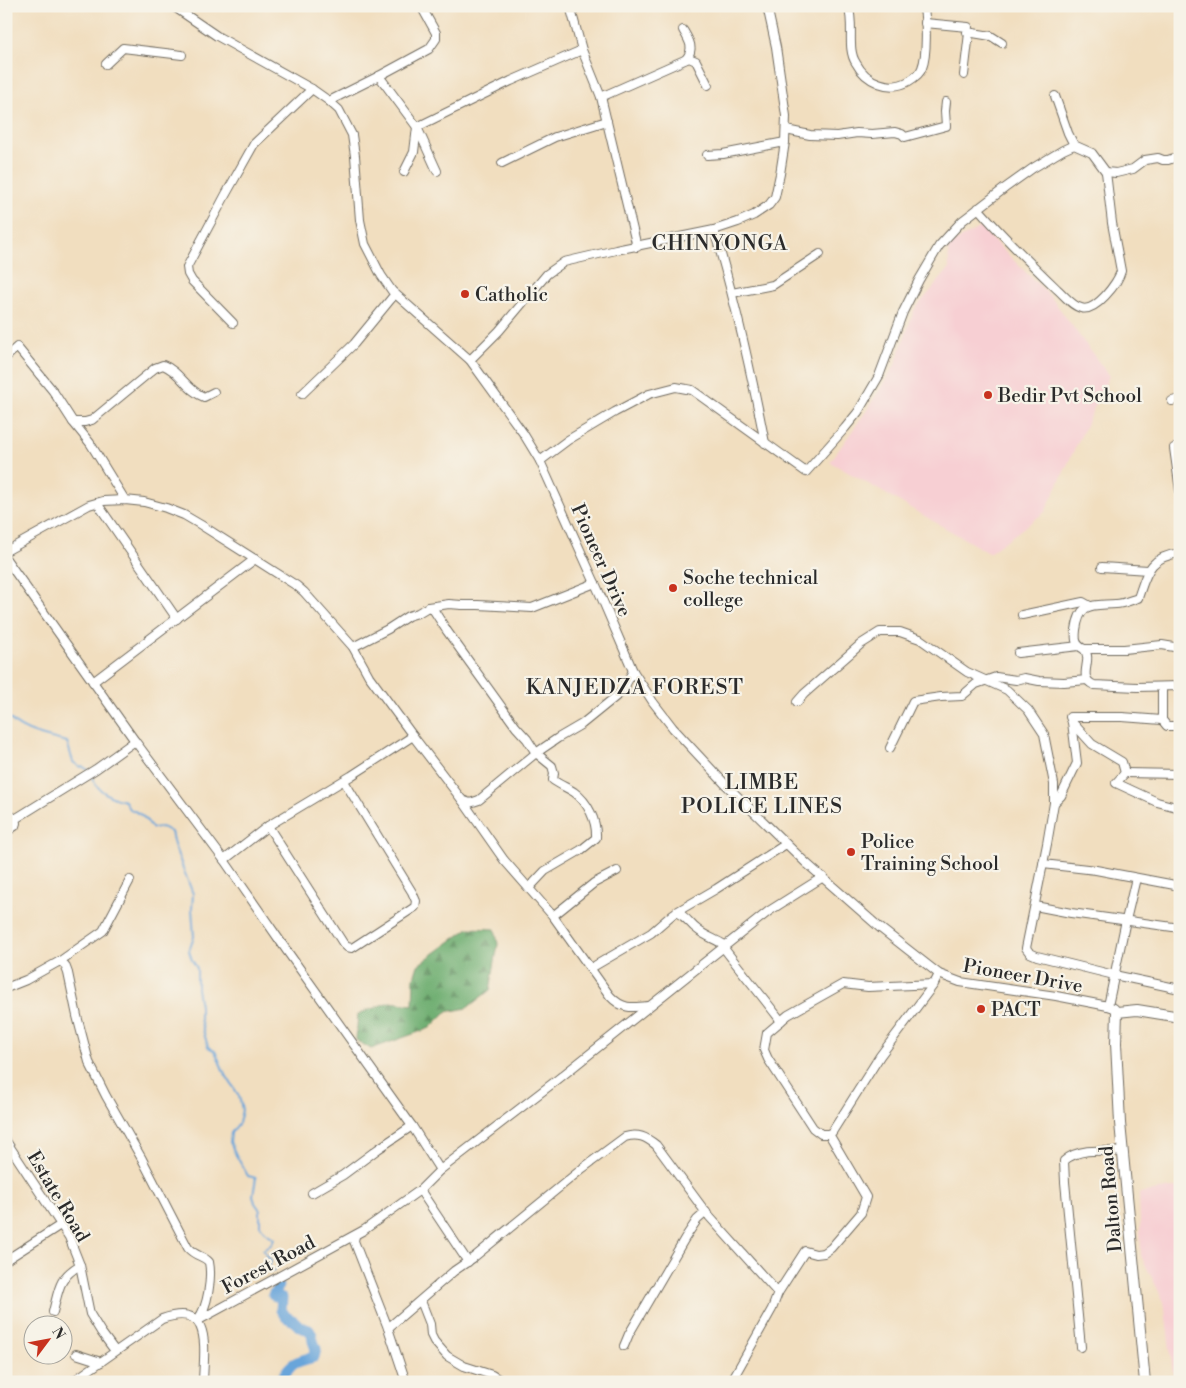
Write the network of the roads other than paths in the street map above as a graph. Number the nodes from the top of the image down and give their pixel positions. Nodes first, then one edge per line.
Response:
1 (173, 6) edge
2 (421, 6) edge
3 (570, 6) edge
4 (848, 6) edge
5 (923, 6) edge
6 (771, 8) edge
7 (925, 23) junction
8 (684, 30) dead end
9 (970, 33) junction
10 (1002, 43) dead end
11 (582, 50) junction
12 (182, 55) dead end
13 (686, 59) junction
14 (106, 64) dead end
15 (964, 75) dead end
16 (379, 76) junction
17 (708, 85) dead end
18 (312, 89) junction
19 (601, 96) junction
20 (1055, 96) dead end
21 (329, 101) junction
22 (946, 102) dead end
23 (607, 121) junction
24 (417, 128) junction
25 (786, 130) junction
26 (785, 142) junction
27 (1074, 145) junction
28 (706, 155) dead end
29 (1180, 156) edge
30 (502, 164) dead end
31 (437, 171) dead end
32 (404, 172) dead end
33 (1106, 172) junction
34 (978, 208) junction
35 (714, 230) junction
36 (637, 246) junction
37 (820, 254) dead end
38 (732, 293) junction
39 (395, 294) junction
40 (233, 323) dead end
41 (7, 354) edge
42 (470, 360) junction
43 (214, 392) dead end
44 (302, 394) dead end
45 (74, 422) junction
46 (765, 442) junction
47 (1174, 448) dead end
48 (540, 461) junction
49 (1180, 490) edge
50 (125, 500) junction
51 (97, 503) junction
52 (6, 552) edge
53 (1180, 553) edge
54 (6, 559) edge
55 (255, 559) junction
56 (1102, 566) dead end
57 (1148, 570) junction
58 (595, 583) junction
59 (1090, 606) junction
60 (428, 607) junction
61 (1022, 615) dead end
62 (177, 619) junction
63 (353, 647) junction
64 (1082, 648) junction
65 (1180, 648) edge
66 (1018, 653) dead end
67 (633, 671) junction
68 (986, 680) junction
69 (1087, 680) junction
70 (93, 682) junction
71 (1180, 686) edge
72 (1162, 687) junction
73 (797, 702) dead end
74 (1162, 720) junction
75 (1072, 722) junction
76 (1180, 726) edge
77 (413, 736) junction
78 (135, 741) junction
79 (890, 748) dead end
80 (536, 753) junction
81 (1125, 773) junction
82 (1180, 774) edge
83 (344, 780) junction
84 (462, 800) junction
85 (1054, 803) junction
86 (1180, 808) edge
87 (6, 812) edge
88 (15, 819) junction
89 (268, 826) junction
90 (6, 832) edge
91 (786, 844) junction
92 (224, 860) junction
93 (1043, 864) junction
94 (617, 871) dead end
95 (823, 877) junction
96 (1136, 878) junction
97 (130, 880) dead end
98 (1180, 886) edge
99 (529, 888) junction
100 (1035, 906) junction
101 (676, 912) junction
102 (554, 916) junction
103 (1126, 920) junction
104 (1180, 928) edge
105 (724, 947) junction
106 (60, 961) junction
107 (591, 968) junction
108 (939, 974) junction
109 (1114, 975) junction
110 (934, 984) junction
111 (6, 988) edge
112 (1180, 989) edge
113 (648, 1006) junction
114 (1113, 1009) junction
115 (1180, 1017) edge
116 (781, 1021) junction
117 (412, 1126) junction
118 (829, 1134) junction
119 (6, 1141) edge
120 (1123, 1152) junction
121 (440, 1170) junction
122 (420, 1190) junction
123 (312, 1193) dead end
124 (706, 1212) junction
125 (62, 1224) junction
126 (355, 1236) junction
127 (6, 1260) edge
128 (468, 1262) junction
129 (80, 1265) junction
130 (778, 1293) junction
131 (421, 1301) junction
132 (53, 1312) dead end
133 (197, 1320) junction
134 (388, 1328) junction
135 (624, 1346) dead end
136 (1081, 1347) dead end
137 (115, 1350) junction
138 (76, 1354) dead end
139 (101, 1362) junction
140 (72, 1382) edge
141 (203, 1382) edge
142 (406, 1382) edge
143 (502, 1382) edge
144 (731, 1382) edge
145 (1145, 1382) edge

1 - 18 street, Pioneer Drive
2 - 16 street
3 - 11 street
4 - 7 street
5 - 7 street
6 - 25 street
7 - 9 street
8 - 13 street
9 - 10 street
9 - 15 street
11 - 19 street
11 - 24 street
12 - 14 street
13 - 17 street
13 - 19 street
16 - 21 street
16 - 24 street
18 - 21 street, Pioneer Drive
18 - 40 street
19 - 23 street
20 - 27 street
21 - 39 street, Pioneer Drive
22 - 25 street
23 - 30 street
23 - 36 street
24 - 31 street
24 - 32 street
25 - 26 street
26 - 28 street
26 - 35 street
27 - 33 street
27 - 34 street
29 - 33 street
33 - 34 street
34 - 46 street
35 - 36 street
35 - 38 street
36 - 42 street
37 - 38 street
38 - 46 street
39 - 42 street, Pioneer Drive
39 - 44 street
41 - 45 street
42 - 48 street, Pioneer Drive
43 - 45 street
45 - 50 street
46 - 48 street
47 - 49 street
48 - 58 street, Pioneer Drive
50 - 51 street
50 - 55 street
51 - 52 street
51 - 62 street
53 - 57 street
54 - 70 street
55 - 62 street
55 - 63 street
56 - 57 street
57 - 59 street
58 - 60 street
58 - 67 street, Pioneer Drive
59 - 61 street
59 - 64 street
60 - 63 street
60 - 80 street
62 - 70 street
63 - 77 street
64 - 65 street
64 - 66 street
64 - 69 street
67 - 80 street
67 - 91 street, Pioneer Drive
68 - 69 street
68 - 73 street
68 - 79 street
68 - 85 street
69 - 72 street
70 - 78 street
71 - 72 street
72 - 74 street
74 - 75 street
74 - 76 street
75 - 81 street
75 - 85 street
77 - 83 street
77 - 84 street
78 - 88 street
78 - 92 street
80 - 84 street
80 - 99 street
81 - 82 street
81 - 86 street
83 - 89 street
83 - 89 street
84 - 99 street
85 - 93 street
87 - 88 street
88 - 90 street
89 - 92 street
91 - 95 street, Pioneer Drive
91 - 101 street
92 - 117 street
93 - 96 street
93 - 100 street
94 - 102 street
95 - 105 street, Forest Road
95 - 108 street, Pioneer Drive
96 - 98 street
96 - 103 street
97 - 106 street
99 - 102 street
100 - 103 street
100 - 109 street
101 - 105 street
101 - 107 street
102 - 107 street
103 - 104 street
103 - 109 street
105 - 113 street, Forest Road
105 - 116 street
106 - 111 street
106 - 133 street
107 - 113 street
108 - 110 street
108 - 114 street, Pioneer Drive
109 - 112 street
109 - 114 street
110 - 116 street
110 - 118 street
113 - 121 street, Forest Road
114 - 115 main road
114 - 120 main road, Dalton Road
116 - 118 street
117 - 121 street
117 - 123 street
118 - 130 street
119 - 125 street, Estate Road
120 - 136 street
120 - 145 main road, Dalton Road
121 - 122 street, Forest Road
122 - 126 street, Forest Road
122 - 128 street
124 - 128 street
124 - 130 street
124 - 135 street
125 - 127 street
125 - 129 street, Estate Road
126 - 133 street, Forest Road
126 - 134 street
128 - 131 street
129 - 132 street
129 - 137 street, Estate Road
130 - 144 street
131 - 134 street
131 - 143 street
133 - 137 street
133 - 141 street
134 - 142 street
137 - 139 street
138 - 139 street
139 - 140 street

